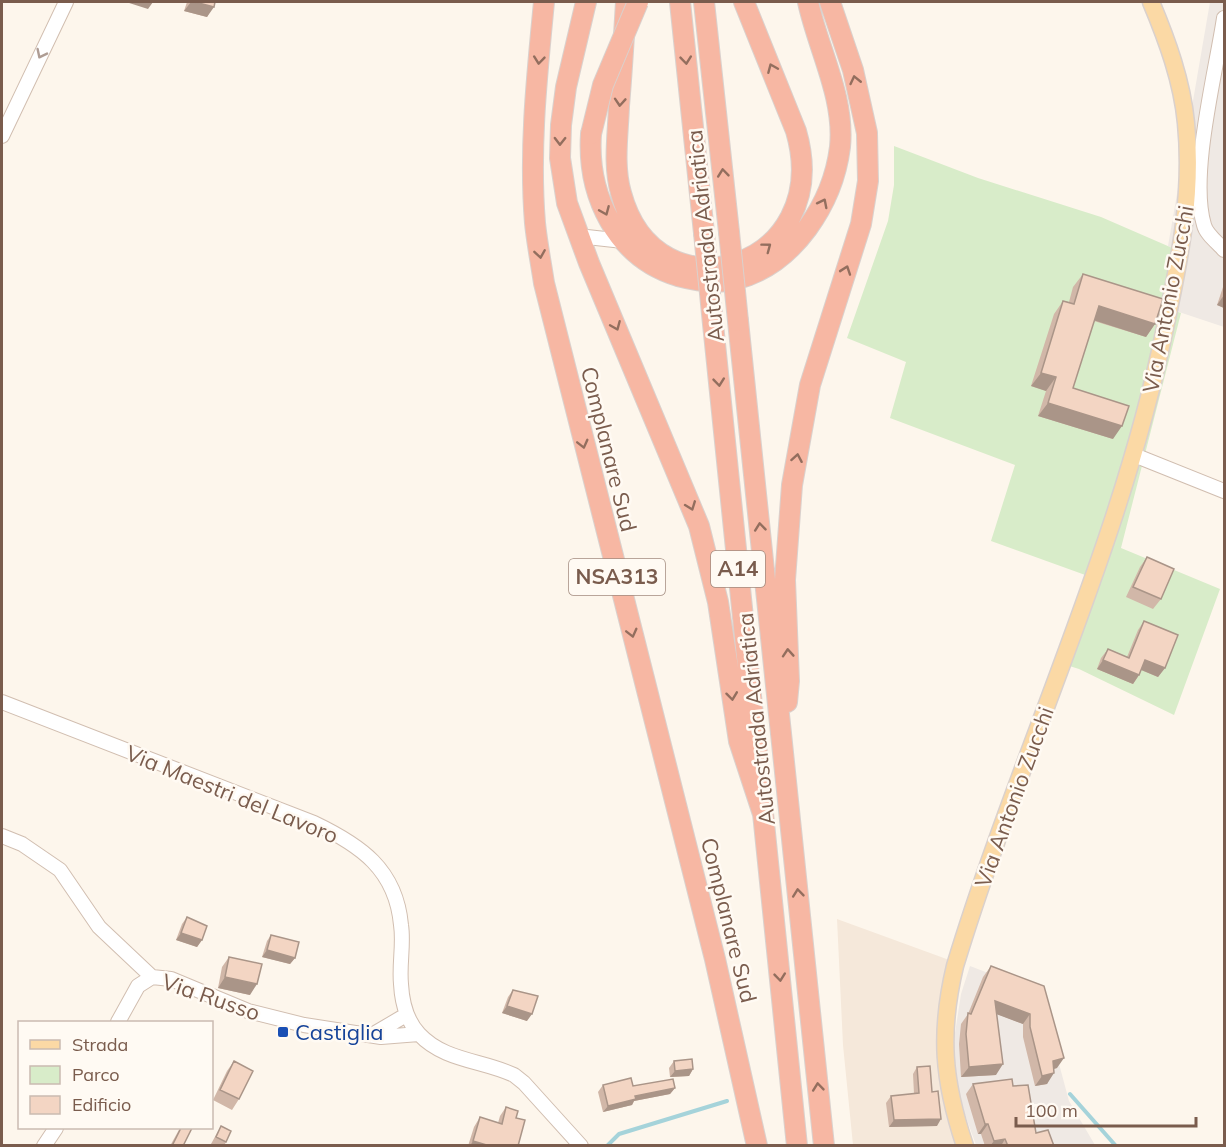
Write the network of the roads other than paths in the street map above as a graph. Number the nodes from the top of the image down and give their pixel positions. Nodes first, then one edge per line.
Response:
1 (66, 2) edge
2 (544, 2) edge
3 (586, 2) edge
4 (626, 2) edge
5 (638, 2) edge
6 (680, 2) edge
7 (704, 2) edge
8 (744, 2) edge
9 (808, 2) edge
10 (1151, 2) edge
11 (834, 6) edge
12 (1224, 18) edge
13 (2, 136) edge
14 (578, 236) junction
15 (623, 242) junction
16 (1224, 249) edge
17 (1134, 455) junction
18 (1224, 491) edge
19 (2, 702) edge
20 (781, 731) junction
21 (763, 814) junction
22 (2, 836) edge
23 (152, 977) junction
24 (406, 1015) junction
25 (119, 1021) edge
26 (419, 1034) junction
27 (371, 1036) junction
28 (55, 1129) edge
29 (44, 1146) edge
30 (581, 1146) edge
31 (757, 1146) edge
32 (797, 1146) edge
33 (824, 1146) edge
34 (964, 1146) edge

1 -> 13 street
2 -> 31 highway, Complanare Sud / NSA313
3 -> 14 highway
4 -> 8 highway
5 -> 15 highway, bridge
6 -> 21 highway, Autostrada Adriatica / A14, bridge
20 -> 7 highway, Autostrada Adriatica / A14, bridge
15 -> 9 highway
10 - 17 main road, Via Antonio Zucchi
20 -> 11 highway
12 - 16 street, Via Antonio Zucchi
14 - 15 street
14 -> 21 highway
17 - 18 street
17 - 34 main road, Via Antonio Zucchi
19 - 24 street, Via Maestri del Lavoro
33 -> 20 highway, Autostrada Adriatica / A14
21 -> 32 highway, Autostrada Adriatica / A14
22 - 23 street, Via Russo
23 - 25 street
23 - 27 street, Via Russo
24 - 26 street
24 - 27 street
26 - 27 street, Via Russo
26 - 30 street
28 - 29 street

